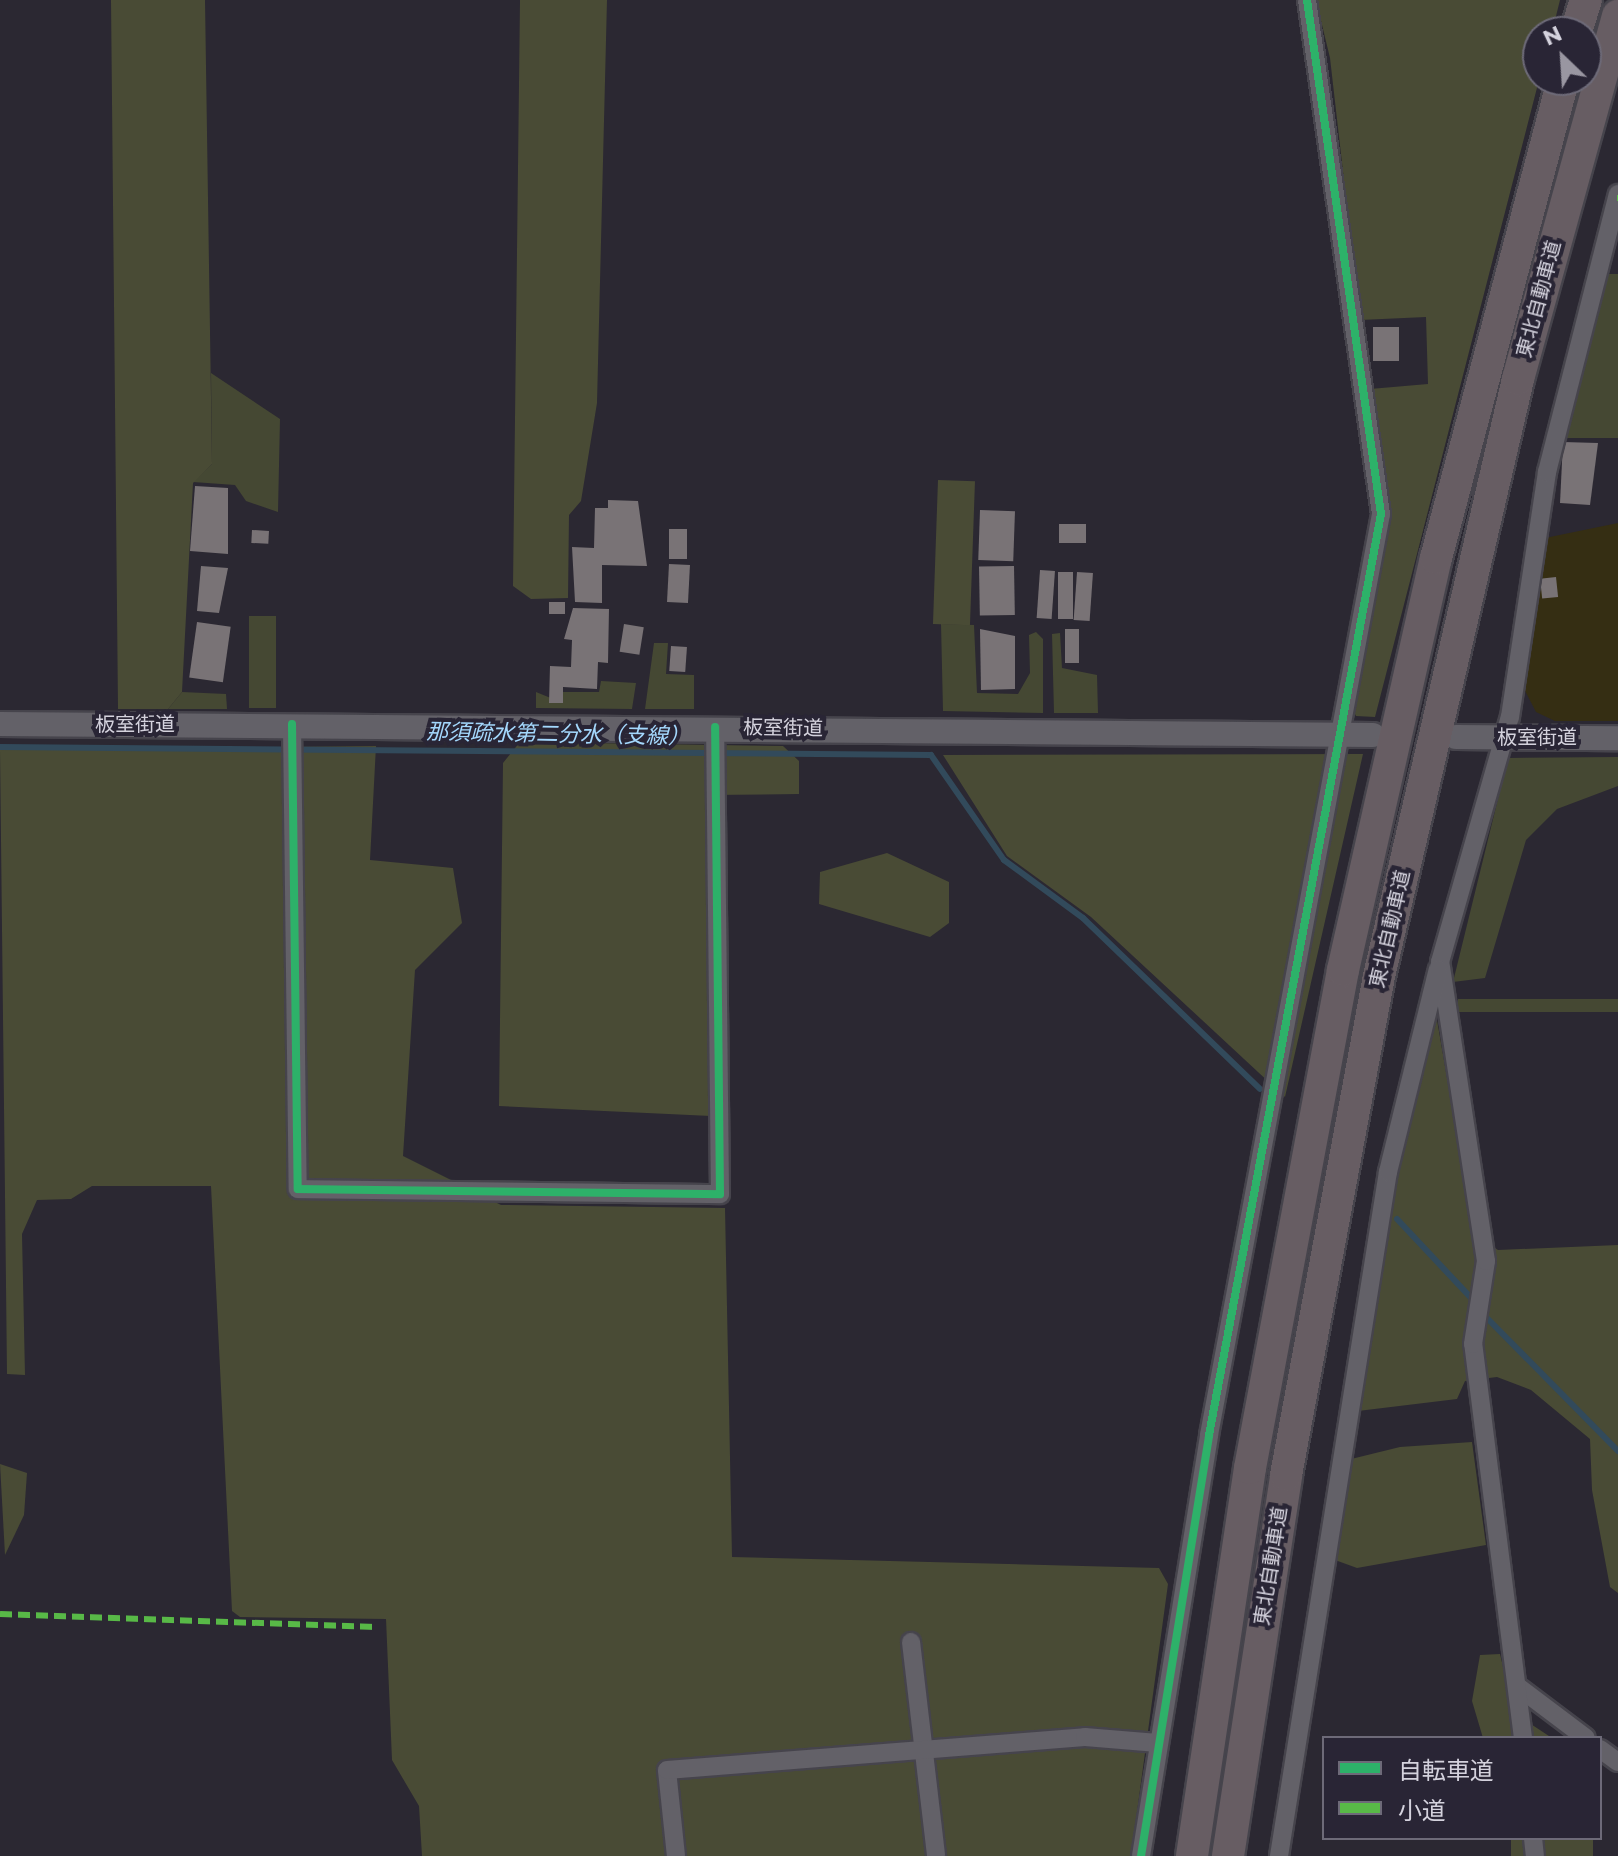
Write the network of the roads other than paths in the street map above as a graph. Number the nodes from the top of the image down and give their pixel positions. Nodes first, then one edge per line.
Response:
1 (1307, 0) edge
2 (1618, 16) edge
3 (1559, 96) edge
4 (1618, 194) edge
5 (0, 724) edge
6 (292, 724) junction
7 (715, 727) junction
8 (1339, 735) junction
9 (1373, 735) dead end
10 (1456, 737) dead end
11 (1503, 737) junction
12 (1618, 738) edge
13 (1440, 962) junction
14 (911, 1642) dead end
15 (1517, 1686) junction
16 (1523, 1736) edge
17 (1583, 1736) edge
18 (1158, 1743) junction
19 (923, 1750) junction
20 (676, 1856) edge
21 (936, 1856) edge
22 (1141, 1856) edge
23 (1192, 1856) edge
24 (1228, 1856) edge
25 (1279, 1856) edge

1 - 8 street
2 - 24 highway, 東北自動車道
3 - 23 highway, 東北自動車道
4 - 11 street
5 - 6 main road, 板室街道
6 - 7 main road, 板室街道
6 - 7 street
7 - 8 main road, 板室街道
8 - 9 main road, 板室街道
8 - 18 street
10 - 11 main road, 板室街道
11 - 12 main road, 板室街道
11 - 13 street
13 - 15 street
13 - 25 street
14 - 19 street
15 - 16 street
15 - 17 street
18 - 19 street
18 - 22 street
19 - 20 street
19 - 21 street

